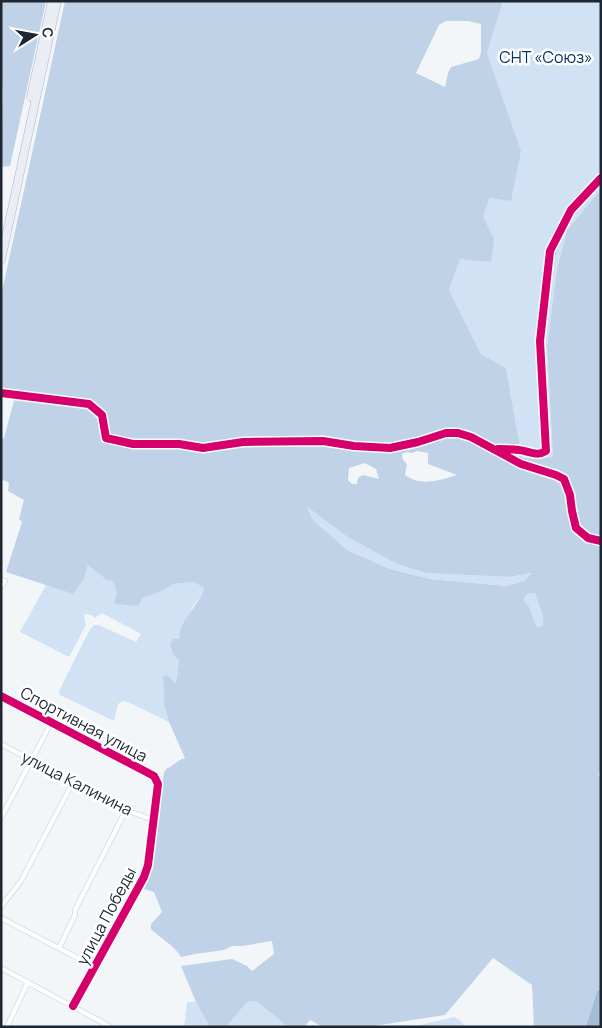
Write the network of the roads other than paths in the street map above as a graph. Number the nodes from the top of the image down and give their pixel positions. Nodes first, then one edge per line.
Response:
1 (52, 1) edge
2 (57, 1) edge
3 (601, 178) edge
4 (1, 234) edge
5 (1, 260) edge
6 (1, 393) edge
7 (493, 448) junction
8 (601, 541) edge
9 (3, 580) edge
10 (1, 587) edge
11 (1, 696) edge
12 (51, 723) junction
13 (1, 744) edge
14 (32, 760) junction
15 (154, 776) joint
16 (73, 782) junction
17 (126, 810) junction
18 (1, 818) edge
19 (153, 820) junction
20 (1, 906) edge
21 (1, 918) edge
22 (59, 948) junction
23 (95, 967) junction
24 (1, 968) edge
25 (28, 982) junction
26 (74, 1006) junction
27 (7, 1027) edge
28 (111, 1027) edge

1 - 4 main road
2 - 5 main road
3 - 7 street
6 - 7 street
7 - 8 street
9 - 10 street
11 - 12 street, Спортивная улица
12 - 14 street
12 - 15 street, Спортивная улица
13 - 14 street, улица Калинина
14 - 16 street, улица Калинина
14 - 18 street
15 - 19 street, улица Победы
16 - 17 street, улица Калинина
16 - 20 street
17 - 19 street, улица Калинина
17 - 22 street
19 - 23 street, улица Победы
21 - 22 street
22 - 23 street
23 - 26 street, улица Победы
24 - 25 street
25 - 26 street
25 - 27 street
26 - 28 street

